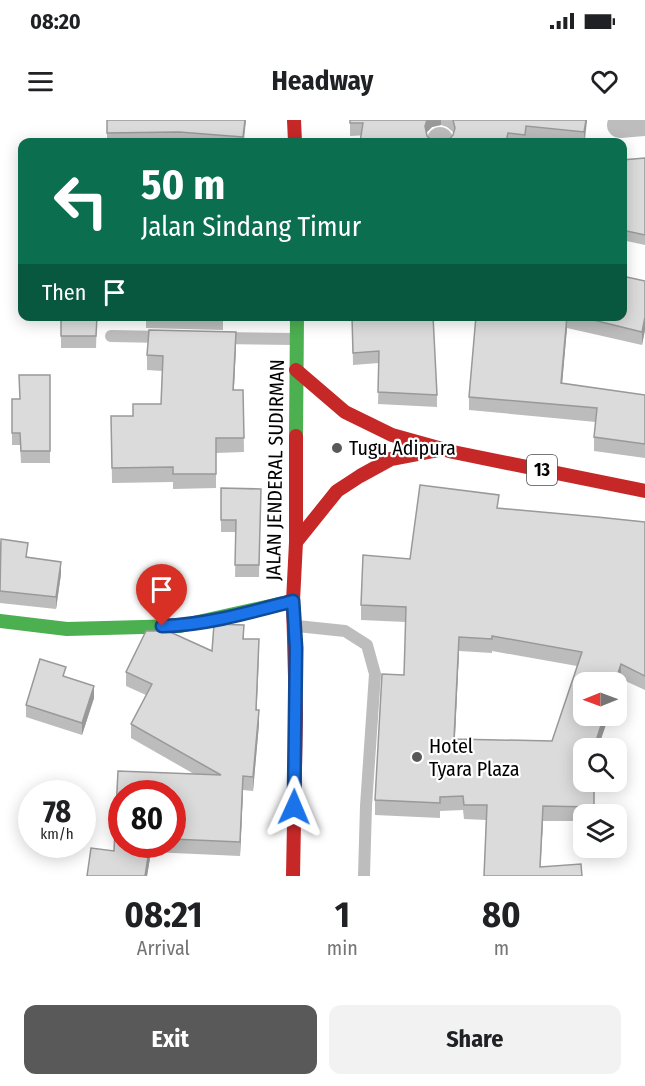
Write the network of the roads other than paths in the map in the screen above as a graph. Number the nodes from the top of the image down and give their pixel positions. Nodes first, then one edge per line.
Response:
1 (294, 120) edge
2 (645, 123) edge
3 (620, 125) dead end
4 (295, 138) edge
5 (297, 321) edge
6 (111, 336) dead end
7 (181, 337) edge
8 (204, 338) edge
9 (296, 339) junction
10 (296, 370) junction
11 (440, 450) junction
12 (645, 491) edge
13 (296, 542) junction
14 (293, 601) junction
15 (0, 621) edge
16 (295, 626) junction
17 (293, 876) edge
18 (364, 876) edge

1 - 4 main road
2 - 3 street
5 - 9 main road, JALAN JENDERAL SUDIRMAN
6 - 7 lane
8 - 9 lane
9 - 10 main road, JALAN JENDERAL SUDIRMAN
10 - 11 main road, 13
10 - 13 main road, JALAN JENDERAL SUDIRMAN
11 - 12 main road, 13
11 - 13 main road, 13
13 - 14 main road, JALAN JENDERAL SUDIRMAN
14 - 15 main road
14 - 16 main road, JALAN JENDERAL SUDIRMAN
16 - 17 main road, JALAN JENDERAL SUDIRMAN
16 - 18 lane

